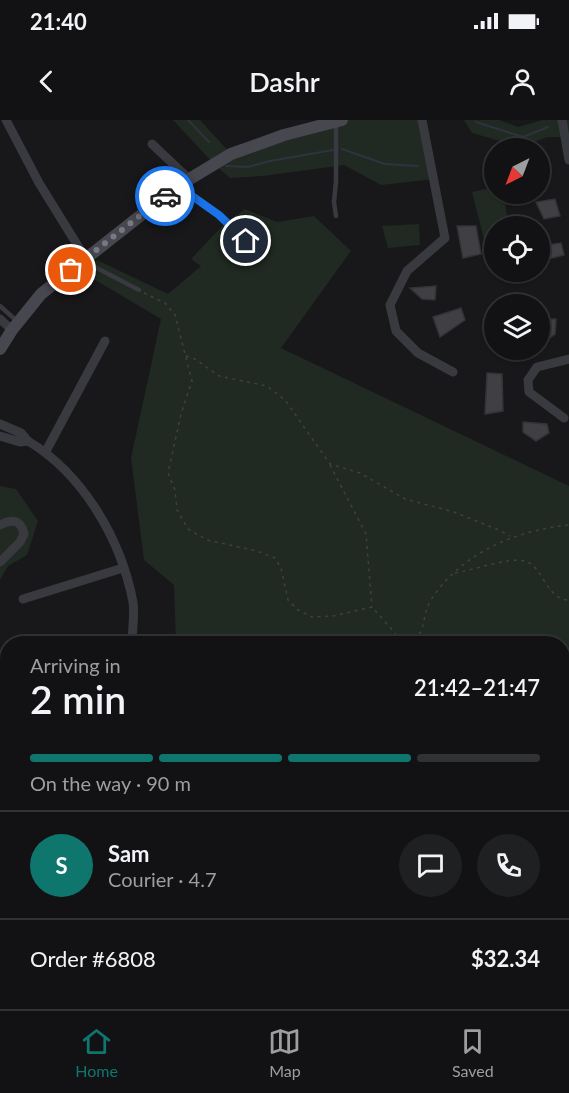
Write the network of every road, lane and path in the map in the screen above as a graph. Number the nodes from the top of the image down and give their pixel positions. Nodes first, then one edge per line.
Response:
1 (6, 120) edge
2 (422, 120) edge
3 (562, 120) edge
4 (339, 121) edge
5 (152, 144) dead end
6 (569, 160) edge
7 (184, 183) junction
8 (336, 216) dead end
9 (246, 241) dead end
10 (86, 259) junction
11 (139, 290) joint
12 (0, 306) edge
13 (0, 319) edge
14 (15, 326) junction
15 (105, 341) dead end
16 (0, 350) edge
17 (186, 356) junction
18 (569, 359) edge
19 (453, 372) dead end
20 (566, 421) edge
21 (5, 426) edge
22 (3, 437) edge
23 (28, 441) junction
24 (46, 451) junction
25 (330, 464) junction
26 (0, 525) edge
27 (569, 525) edge
28 (511, 537) junction
29 (0, 562) edge
30 (123, 568) junction
31 (454, 573) junction
32 (23, 599) dead end
33 (569, 600) edge
34 (372, 607) junction
35 (132, 636) edge
36 (398, 636) edge
37 (414, 636) edge

1 - 10 street
2 - 19 street
3 - 6 street
4 - 7 main road
4 - 8 lane
5 - 7 street
7 - 9 lane
7 - 10 main road
10 - 11 lane
10 - 14 main road
11 - 17 path
12 - 14 lane
13 - 14 street
14 - 16 main road
15 - 24 street
17 - 25 path
17 - 34 path
18 - 20 street
21 - 22 street
21 - 23 street
22 - 23 street
23 - 24 street
24 - 30 street
25 - 28 path
25 - 34 path
26 - 29 street
27 - 28 path
28 - 31 path
30 - 32 street
30 - 35 street
31 - 33 path
31 - 37 path
34 - 36 path

